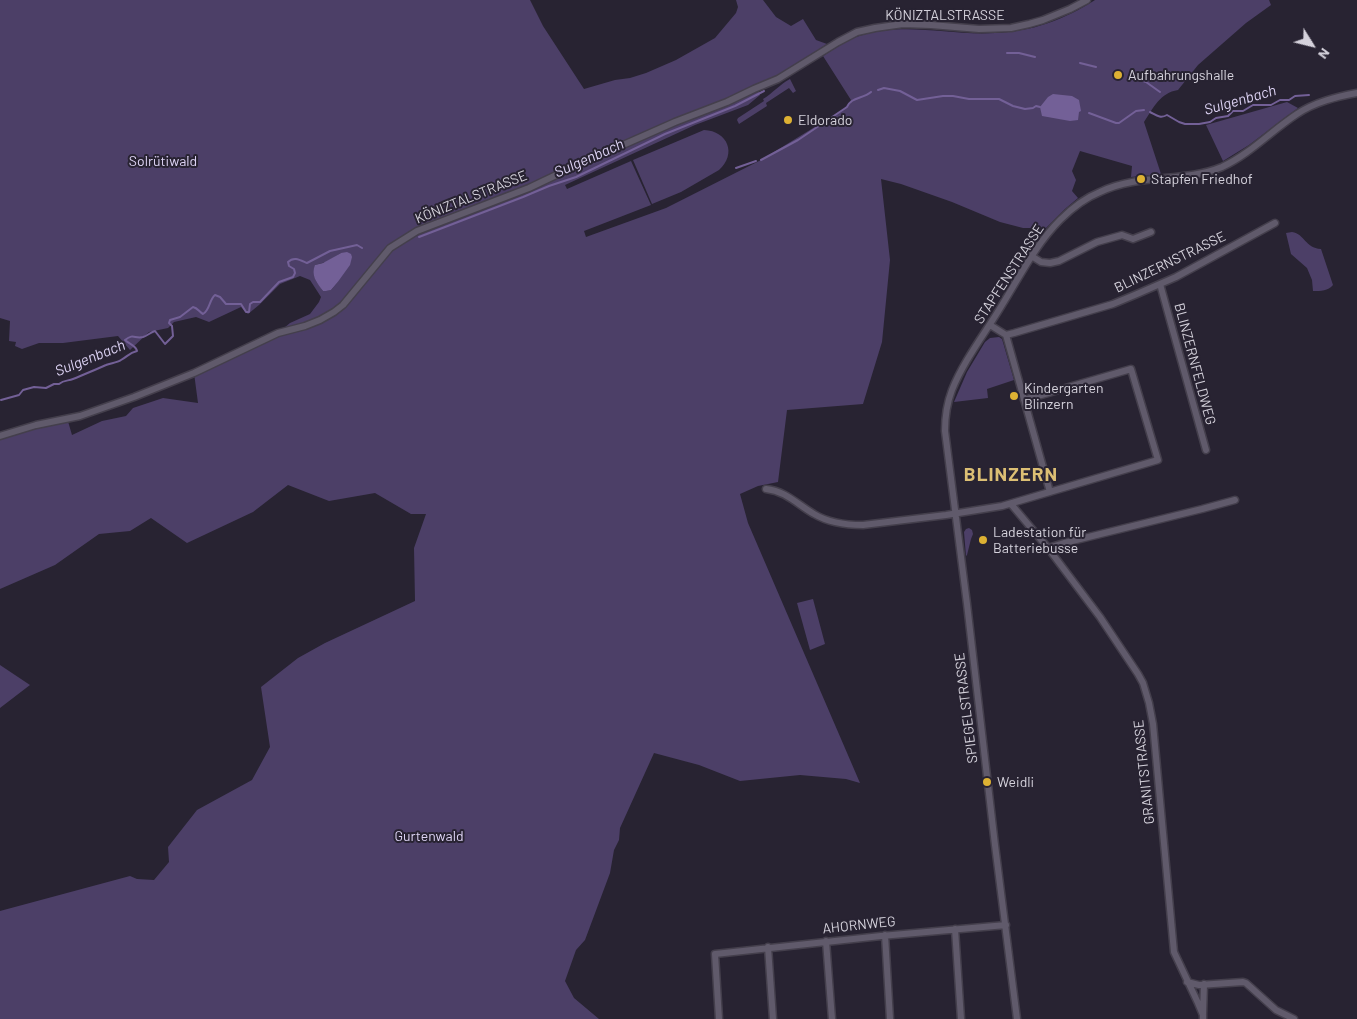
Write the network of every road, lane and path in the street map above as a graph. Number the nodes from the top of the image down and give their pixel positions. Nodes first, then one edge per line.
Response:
1 (1086, 0) edge
2 (1357, 93) edge
3 (1275, 223) dead end
4 (1151, 232) dead end
5 (1033, 257) junction
6 (1160, 284) junction
7 (990, 325) junction
8 (1006, 335) junction
9 (1024, 400) junction
10 (0, 436) edge
11 (1206, 450) dead end
12 (766, 489) dead end
13 (1050, 492) junction
14 (1235, 500) dead end
15 (1011, 504) junction
16 (956, 514) junction
17 (1048, 548) junction
18 (1006, 925) junction
19 (955, 929) junction
20 (885, 935) junction
21 (826, 941) junction
22 (768, 948) junction
23 (1187, 982) junction
24 (1204, 984) junction
25 (1203, 1017) edge
26 (719, 1019) edge
27 (773, 1019) edge
28 (832, 1019) edge
29 (890, 1019) edge
30 (961, 1019) edge
31 (1017, 1019) edge
32 (1294, 1019) edge

1 - 10 street, KÖNIZTALSTRASSE
2 - 5 street, STAPFENSTRASSE
3 - 6 street, BLINZERNSTRASSE
4 - 5 street
5 - 7 street, STAPFENSTRASSE
6 - 8 street, BLINZERNSTRASSE
6 - 11 street, BLINZERNFELDWEG
7 - 8 street
7 - 16 street, STAPFENSTRASSE
8 - 9 street
9 - 13 street
9 - 13 street
12 - 16 street
13 - 15 street
14 - 17 street
15 - 16 street
15 - 17 street, GRANITSTRASSE
16 - 18 street, SPIEGELSTRASSE
17 - 23 street, GRANITSTRASSE
18 - 19 street, AHORNWEG
18 - 31 street, SPIEGELSTRASSE
19 - 20 street, AHORNWEG
19 - 30 street
20 - 21 street, AHORNWEG
20 - 29 street
21 - 22 street, AHORNWEG
21 - 28 street
22 - 26 street, AHORNWEG
22 - 27 street
23 - 24 street
23 - 25 street, GRANITSTRASSE
24 - 25 street
24 - 32 street

